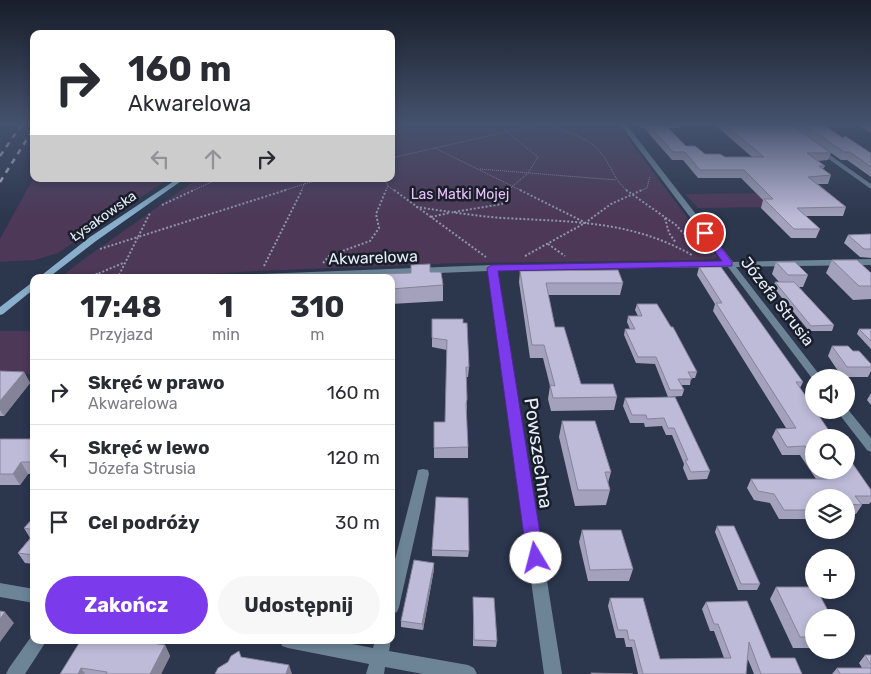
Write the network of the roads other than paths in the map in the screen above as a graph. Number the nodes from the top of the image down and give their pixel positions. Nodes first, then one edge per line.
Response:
1 (647, 155) edge
2 (827, 155) edge
3 (177, 182) edge
4 (871, 188) edge
5 (871, 262) edge
6 (490, 263) junction
7 (729, 264) junction
8 (47, 274) edge
9 (299, 274) edge
10 (30, 288) edge
11 (0, 312) edge
12 (810, 369) edge
13 (849, 419) edge
14 (871, 447) edge
15 (423, 474) dead end
16 (0, 590) edge
17 (395, 590) edge
18 (30, 595) edge
19 (36, 644) edge
20 (334, 644) edge
21 (381, 648) edge
22 (15, 674) edge
23 (375, 674) edge
24 (468, 674) edge
25 (553, 674) edge

1 - 7 street, Józefa Strusia
2 - 4 street
3 - 8 street, Łysakowska
5 - 7 street, Akwarelowa
6 - 7 street, Akwarelowa
6 - 9 street, Akwarelowa
6 - 25 street, Powszechna
7 - 12 street, Józefa Strusia
10 - 11 street
13 - 14 street
15 - 17 street
16 - 18 street
19 - 22 street
20 - 21 street
21 - 23 street
21 - 24 street

